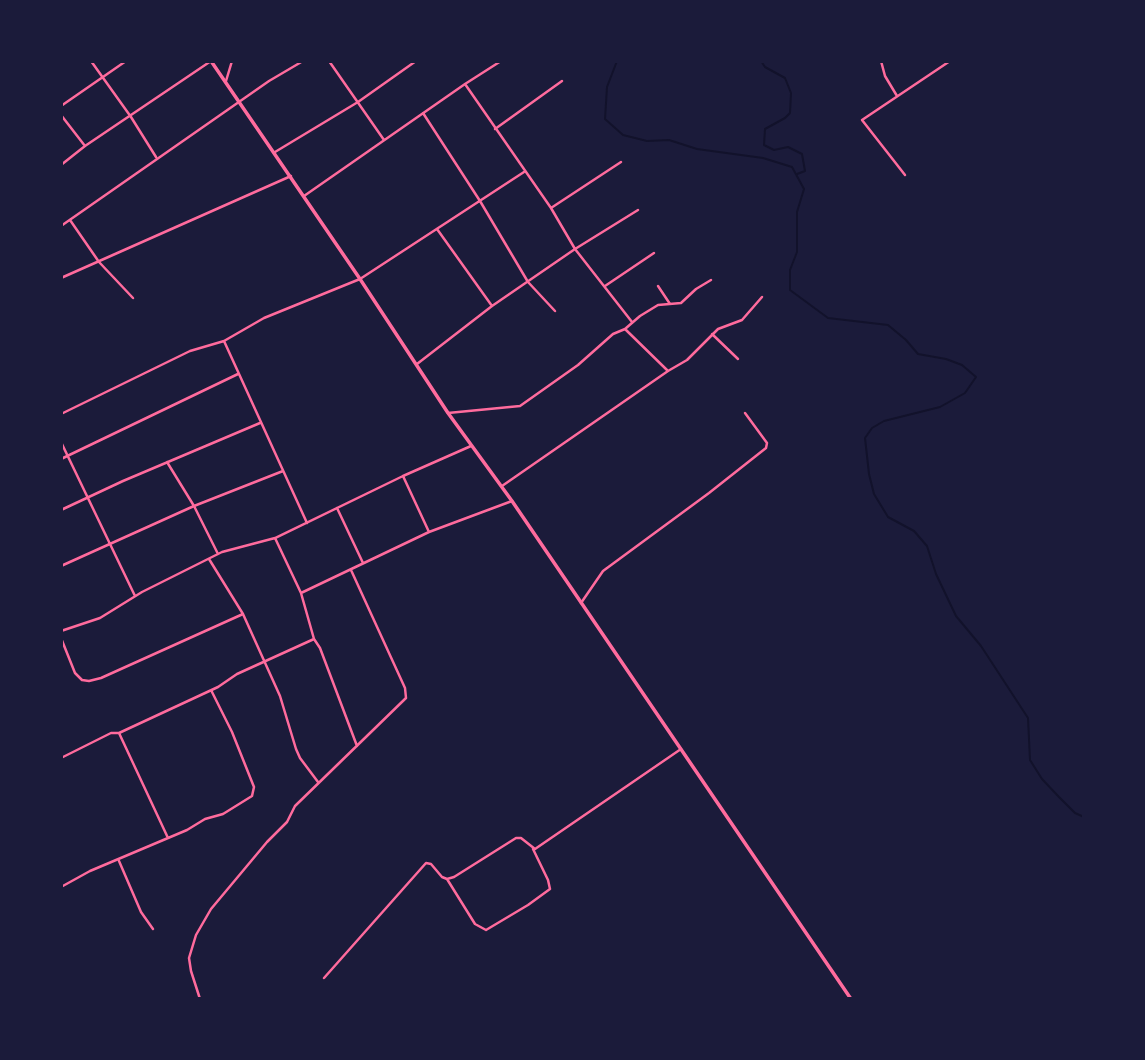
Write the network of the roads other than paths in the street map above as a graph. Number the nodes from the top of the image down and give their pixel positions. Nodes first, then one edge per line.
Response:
1 (92, 61) edge
2 (126, 61) edge
3 (211, 61) edge
4 (232, 61) edge
5 (303, 61) edge
6 (329, 61) edge
7 (416, 61) edge
8 (501, 61) edge
9 (881, 61) edge
10 (940, 61) edge
11 (950, 61) edge
12 (944, 65) junction
13 (102, 78) junction
14 (562, 81) dead end
15 (465, 84) junction
16 (226, 85) junction
17 (897, 96) junction
18 (238, 102) junction
19 (358, 102) junction
20 (61, 106) edge
21 (422, 113) junction
22 (61, 115) edge
23 (131, 117) junction
24 (495, 129) junction
25 (384, 140) junction
26 (85, 146) junction
27 (274, 152) junction
28 (157, 158) junction
29 (621, 162) dead end
30 (61, 165) edge
31 (524, 172) junction
32 (905, 175) dead end
33 (291, 176) junction
34 (304, 196) junction
35 (480, 201) junction
36 (551, 208) junction
37 (638, 210) dead end
38 (70, 220) junction
39 (61, 226) edge
40 (437, 229) junction
41 (575, 249) junction
42 (654, 253) dead end
43 (99, 262) junction
44 (61, 278) edge
45 (360, 279) junction
46 (711, 279) dead end
47 (528, 282) junction
48 (604, 286) junction
49 (658, 286) dead end
50 (132, 298) dead end
51 (762, 298) dead end
52 (670, 304) junction
53 (492, 306) junction
54 (555, 311) dead end
55 (632, 322) junction
56 (625, 329) junction
57 (712, 334) junction
58 (224, 341) junction
59 (738, 359) dead end
60 (418, 364) junction
61 (668, 372) junction
62 (237, 374) junction
63 (448, 413) junction
64 (745, 413) dead end
65 (61, 414) edge
66 (260, 423) junction
67 (61, 442) edge
68 (473, 445) junction
69 (68, 456) junction
70 (61, 459) edge
71 (167, 462) junction
72 (283, 471) junction
73 (403, 476) junction
74 (502, 486) junction
75 (88, 497) junction
76 (512, 501) junction
77 (194, 506) junction
78 (337, 508) junction
79 (61, 510) edge
80 (307, 523) junction
81 (429, 532) junction
82 (275, 538) junction
83 (110, 544) junction
84 (218, 554) junction
85 (209, 559) junction
86 (363, 563) junction
87 (61, 565) edge
88 (351, 570) junction
89 (301, 593) junction
90 (135, 596) junction
91 (581, 603) junction
92 (243, 614) junction
93 (61, 631) edge
94 (61, 638) edge
95 (314, 639) junction
96 (266, 661) junction
97 (211, 690) junction
98 (119, 733) junction
99 (357, 746) junction
100 (681, 749) junction
101 (61, 758) edge
102 (318, 782) junction
103 (169, 838) junction
104 (533, 849) junction
105 (118, 860) junction
106 (447, 880) junction
107 (61, 887) edge
108 (153, 929) dead end
109 (324, 978) dead end
110 (200, 999) edge
111 (851, 999) edge

1 - 13 street
2 - 13 street
3 - 16 main road
3 - 23 street
4 - 16 street
5 - 18 street
6 - 19 street
7 - 19 street
8 - 15 street
9 - 17 street
10 - 12 street
11 - 12 street
12 - 17 street
13 - 20 street
13 - 23 street
14 - 24 street
15 - 21 street
15 - 24 street
16 - 18 main road
17 - 32 street
18 - 27 main road
18 - 28 street
19 - 25 street
19 - 27 street
21 - 25 street
21 - 35 street
22 - 26 street
23 - 26 street
23 - 28 street
24 - 31 street
25 - 34 street
26 - 30 street
27 - 33 main road
28 - 38 street
29 - 36 street
31 - 35 street
31 - 36 street
33 - 34 main road
33 - 43 street
34 - 45 main road
35 - 40 street
35 - 47 street
36 - 41 street
37 - 41 street
38 - 39 street
38 - 43 street
40 - 45 street
40 - 53 street
41 - 47 street
41 - 48 street
42 - 48 street
43 - 44 street
43 - 50 street
45 - 58 street
45 - 60 main road
46 - 52 street
47 - 53 street
47 - 54 street
48 - 55 street
49 - 52 street
51 - 57 street
52 - 55 street
53 - 60 street
55 - 56 street
56 - 61 street
56 - 63 street
57 - 59 street
57 - 61 street
58 - 62 street
58 - 65 street
60 - 63 main road
61 - 74 street
62 - 66 street
62 - 69 street
63 - 68 main road
64 - 91 street
66 - 71 street
66 - 72 street
67 - 69 street
68 - 73 street
68 - 74 main road
69 - 70 street
69 - 75 street
71 - 75 street
71 - 77 street
72 - 77 street
72 - 80 street
73 - 78 street
73 - 81 street
74 - 76 main road
75 - 79 street
75 - 83 street
76 - 81 street
76 - 91 main road
77 - 83 street
77 - 84 street
78 - 80 street
78 - 86 street
80 - 82 street
81 - 86 street
82 - 84 street
82 - 89 street
83 - 87 street
83 - 90 street
84 - 85 street
85 - 90 street
85 - 92 street
86 - 88 street
88 - 89 street
88 - 99 street
89 - 95 street
90 - 93 street
91 - 100 main road
92 - 94 street
92 - 96 street
95 - 96 street
95 - 99 street
96 - 97 street
96 - 102 street
97 - 98 street
97 - 103 street
98 - 101 street
98 - 103 street
99 - 102 street
100 - 104 street
100 - 111 main road
102 - 110 street
103 - 105 street
104 - 106 street
104 - 106 street
105 - 107 street
105 - 108 street
106 - 109 street

